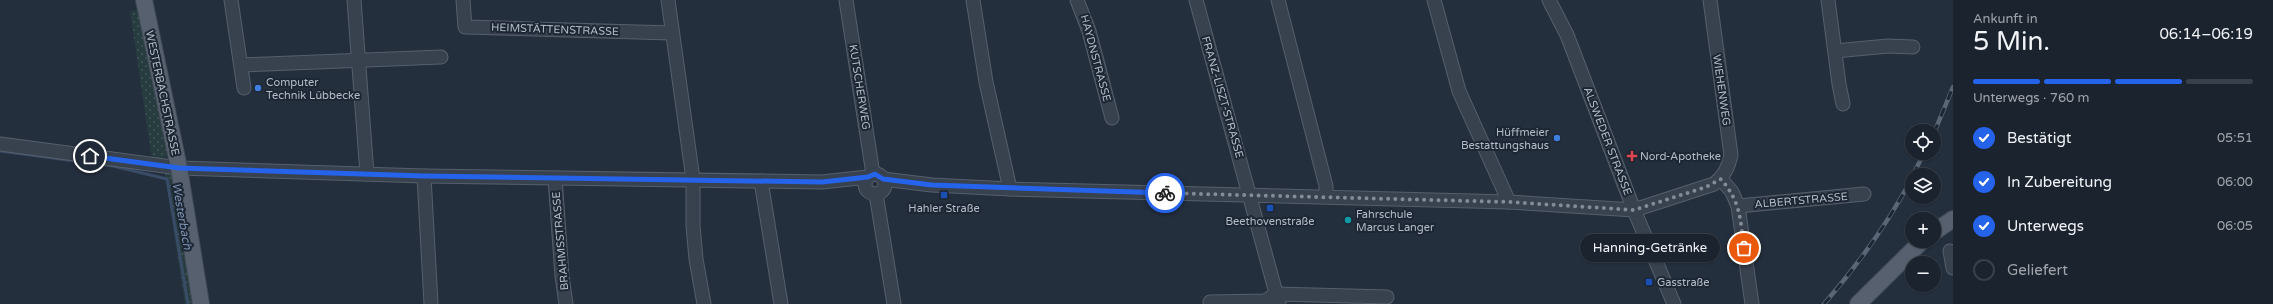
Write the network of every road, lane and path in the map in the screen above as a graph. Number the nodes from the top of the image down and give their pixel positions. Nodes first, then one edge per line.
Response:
1 (144, 0) edge
2 (231, 0) edge
3 (354, 0) edge
4 (463, 0) edge
5 (668, 0) edge
6 (846, 0) edge
7 (973, 0) edge
8 (1077, 0) edge
9 (1196, 0) edge
10 (1278, 0) edge
11 (1434, 0) edge
12 (1549, 0) edge
13 (1710, 0) edge
14 (1828, 0) edge
15 (672, 33) junction
16 (1913, 46) dead end
17 (1835, 51) junction
18 (441, 57) dead end
19 (359, 61) junction
20 (241, 64) junction
21 (244, 88) dead end
22 (1843, 104) dead end
23 (1112, 118) dead end
24 (0, 144) edge
25 (179, 168) junction
26 (367, 174) junction
27 (424, 176) junction
28 (555, 178) junction
29 (693, 179) junction
30 (1721, 179) junction
31 (761, 181) junction
32 (875, 183) junction
33 (1010, 189) junction
34 (1864, 194) dead end
35 (1250, 195) junction
36 (1326, 196) junction
37 (1509, 202) junction
38 (1738, 206) junction
39 (1634, 210) junction
40 (1953, 219) edge
41 (1941, 227) edge
42 (1915, 248) edge
43 (1950, 251) dead end
44 (1953, 268) edge
45 (1387, 297) dead end
46 (1277, 299) edge
47 (1210, 302) dead end
48 (201, 304) edge
49 (431, 304) edge
50 (566, 304) edge
51 (704, 304) edge
52 (781, 304) edge
53 (894, 304) edge
54 (1674, 304) edge
55 (1752, 304) edge
56 (1858, 304) edge

1 - 25 main road, WESTERBACHSTRASSE
2 - 20 street
3 - 19 street
4 - 15 street, HEIMSTÄTTENSTRASSE
5 - 15 street
6 - 32 street, KUTSCHERWEG
7 - 33 street
8 - 23 street, HAYDNSTRASSE
9 - 35 street, FRANZ-LISZT-STRASSE
10 - 36 street
11 - 37 street
12 - 39 street, ALSWEDER STRASSE
13 - 30 street, WIEHENWEG
14 - 17 street
15 - 29 street
16 - 17 street
17 - 22 street
18 - 19 street
19 - 20 street
19 - 26 street
20 - 21 street
24 - 25 street
25 - 26 street
25 - 48 main road, WESTERBACHSTRASSE
26 - 27 street
27 - 28 street
27 - 49 street
28 - 29 street
28 - 50 street, BRAHMSSTRASSE
29 - 31 street
29 - 51 street
30 - 38 street
30 - 39 street
31 - 32 street
31 - 52 street
32 - 33 street
32 - 53 street, KUTSCHERWEG
33 - 35 street
34 - 38 street, ALBERTSTRASSE
35 - 36 street
35 - 46 street, FRANZ-LISZT-STRASSE
36 - 37 street
37 - 39 street
38 - 55 street
39 - 54 street, ALSWEDER STRASSE
40 - 41 main road
42 - 56 main road
43 - 44 street
45 - 46 street
46 - 47 street

